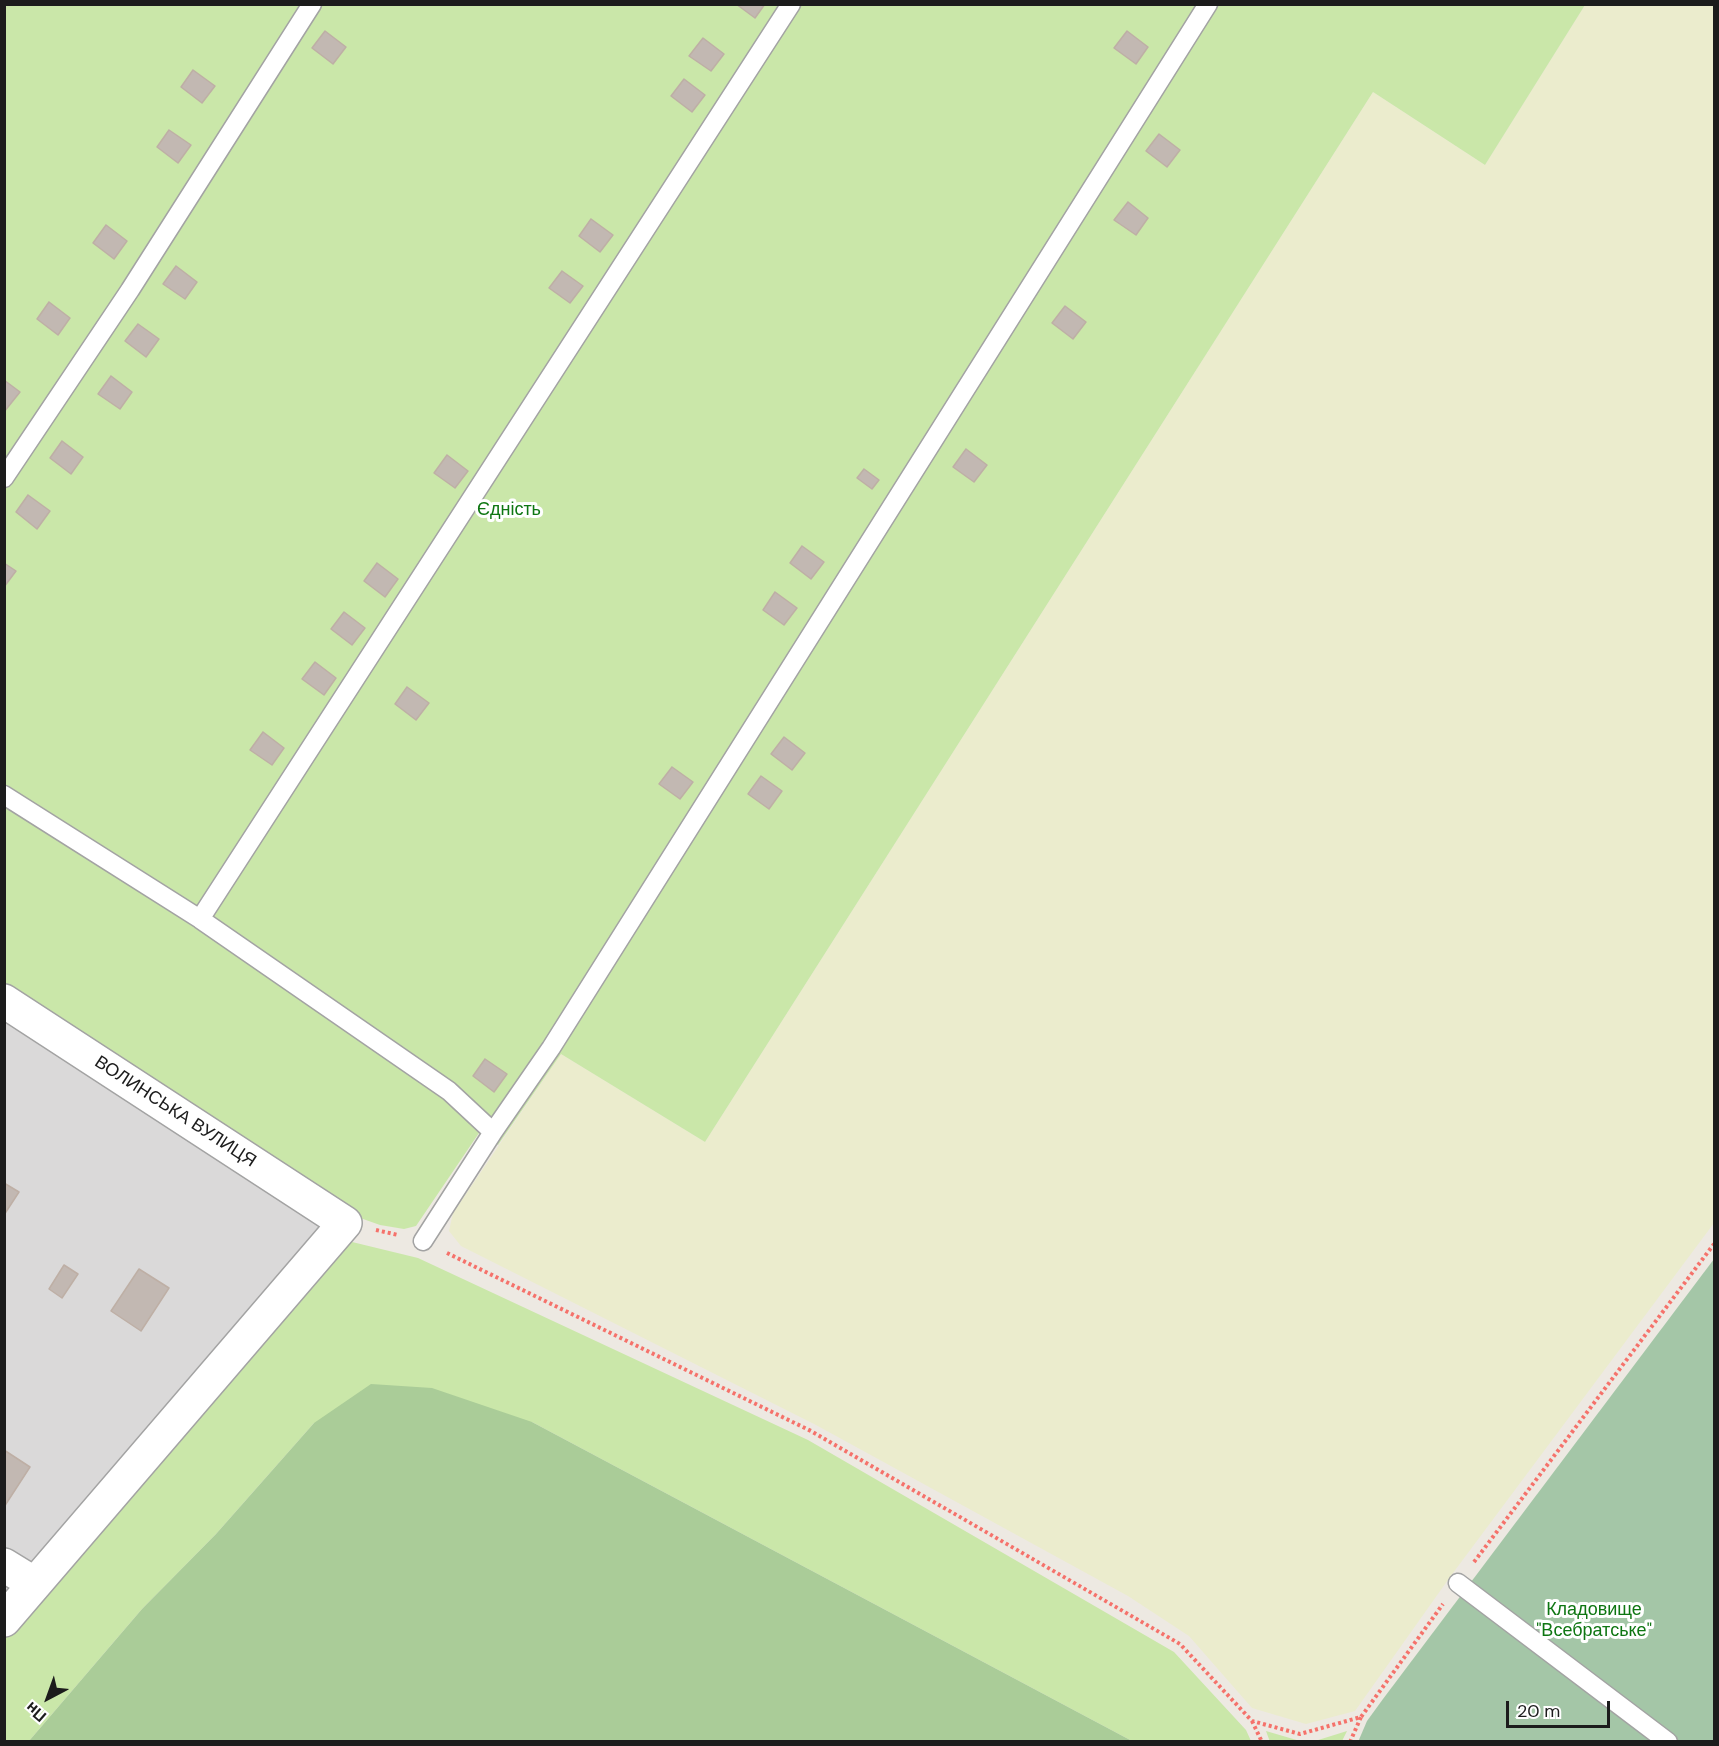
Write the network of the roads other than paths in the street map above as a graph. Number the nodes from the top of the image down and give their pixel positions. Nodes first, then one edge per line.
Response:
1 (312, 4) edge
2 (791, 4) edge
3 (1208, 4) edge
4 (4, 478) edge
5 (4, 795) edge
6 (200, 919) junction
7 (4, 1001) edge
8 (493, 1132) junction
9 (423, 1240) road end
10 (4, 1564) edge
11 (1458, 1583) road end
12 (35, 1584) junction
13 (4, 1620) edge
14 (1668, 1742) edge

1 - 4 lane
2 - 6 lane
3 - 8 lane
5 - 6 lane
6 - 8 lane
7 - 12 street, ВОЛИНСЬКА ВУЛИЦЯ
8 - 9 lane
10 - 12 street
11 - 14 lane
12 - 13 street

